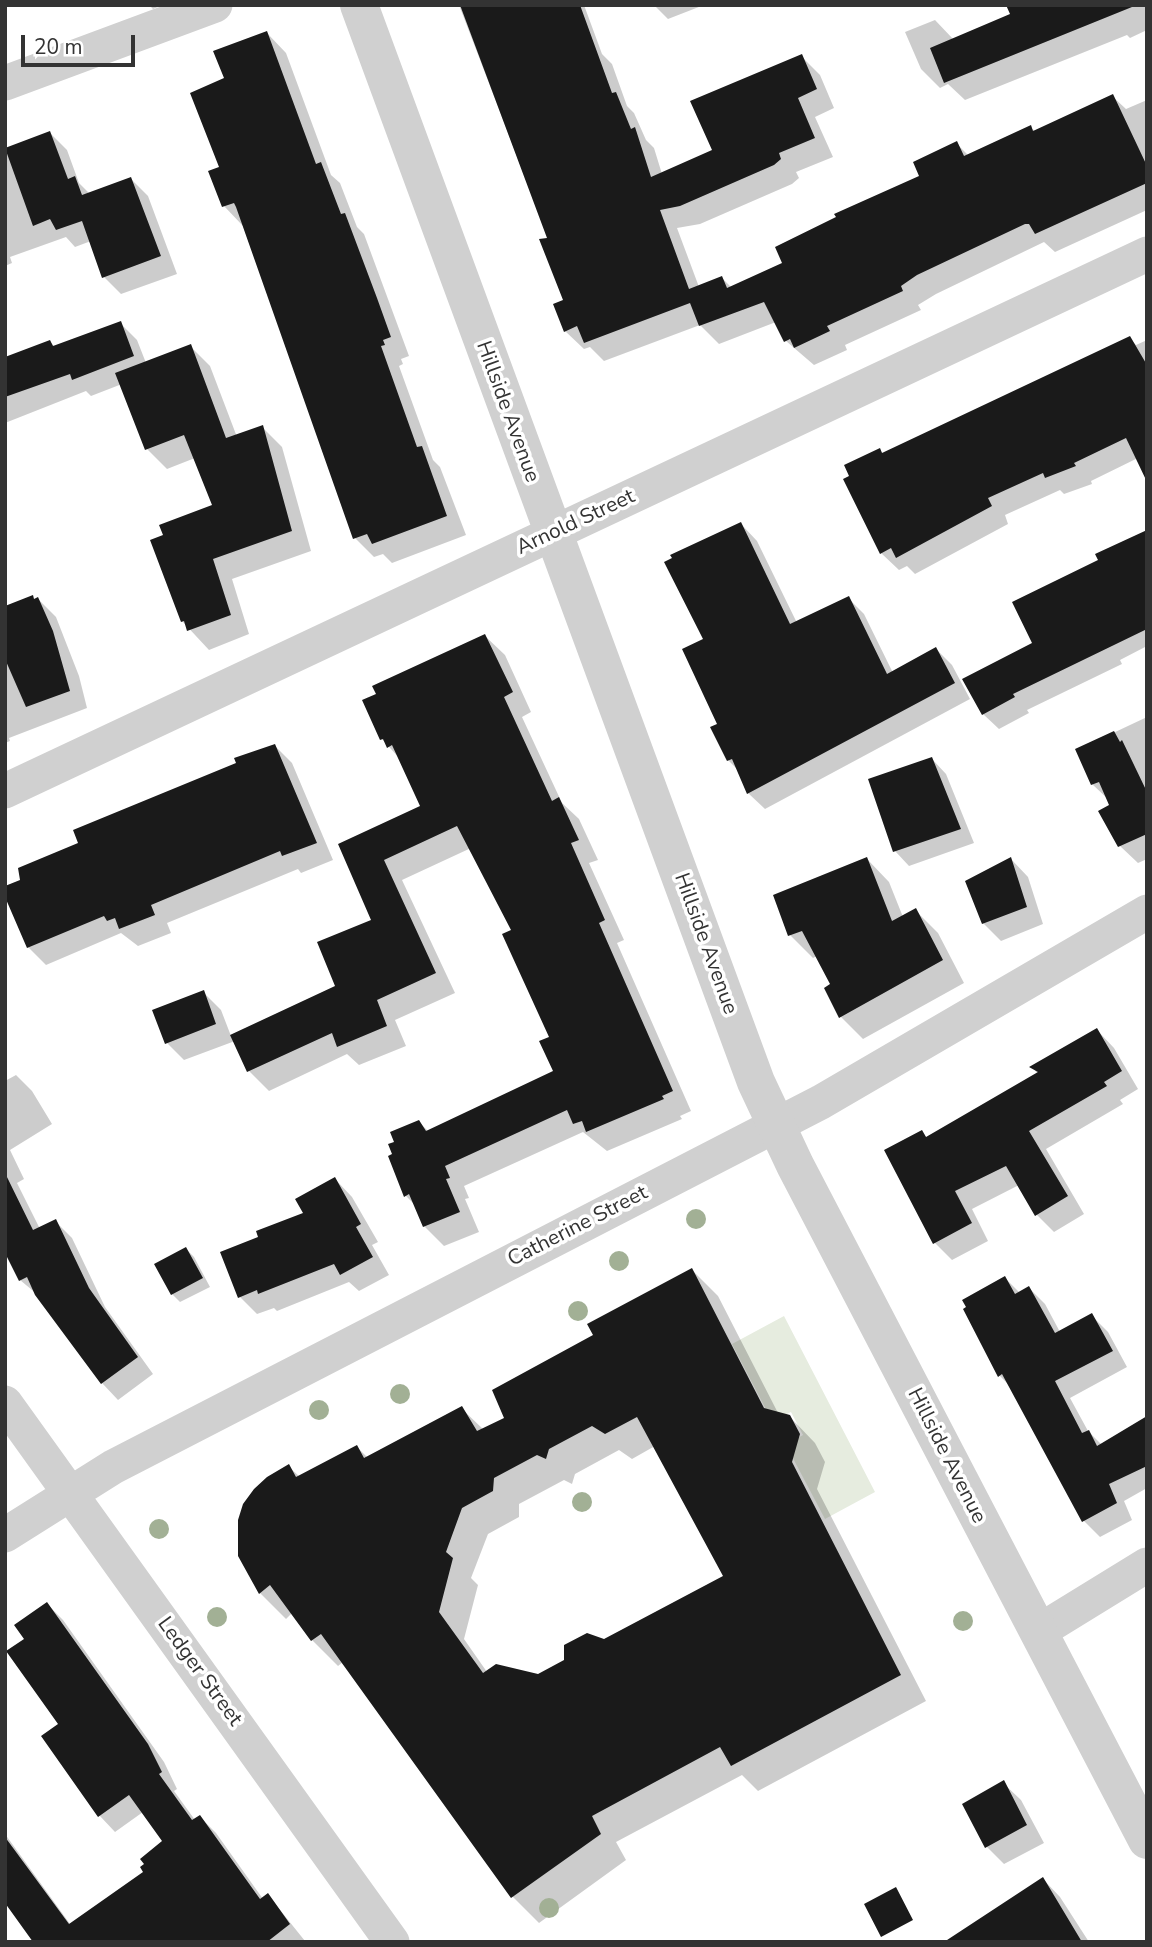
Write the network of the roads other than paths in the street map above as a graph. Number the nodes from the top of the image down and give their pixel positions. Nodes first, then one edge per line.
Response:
1 (215, 5) edge
2 (359, 5) edge
3 (5, 83) edge
4 (1147, 254) edge
5 (552, 535) junction
6 (5, 791) edge
7 (1147, 912) edge
8 (775, 1125) junction
9 (5, 1402) edge
10 (70, 1492) junction
11 (5, 1535) edge
12 (1147, 1565) edge
13 (1038, 1632) junction
14 (1147, 1840) edge
15 (392, 1942) edge

1 - 3 street
2 - 5 street, Hillside Avenue
4 - 5 street, Arnold Street
5 - 6 street, Arnold Street
5 - 8 street, Hillside Avenue
7 - 8 street, Catherine Street
8 - 10 street, Catherine Street
8 - 13 street, Hillside Avenue
9 - 10 street, Ledger Street
10 - 11 street, Catherine Street
10 - 15 street, Ledger Street
12 - 13 street
13 - 14 street, Hillside Avenue

